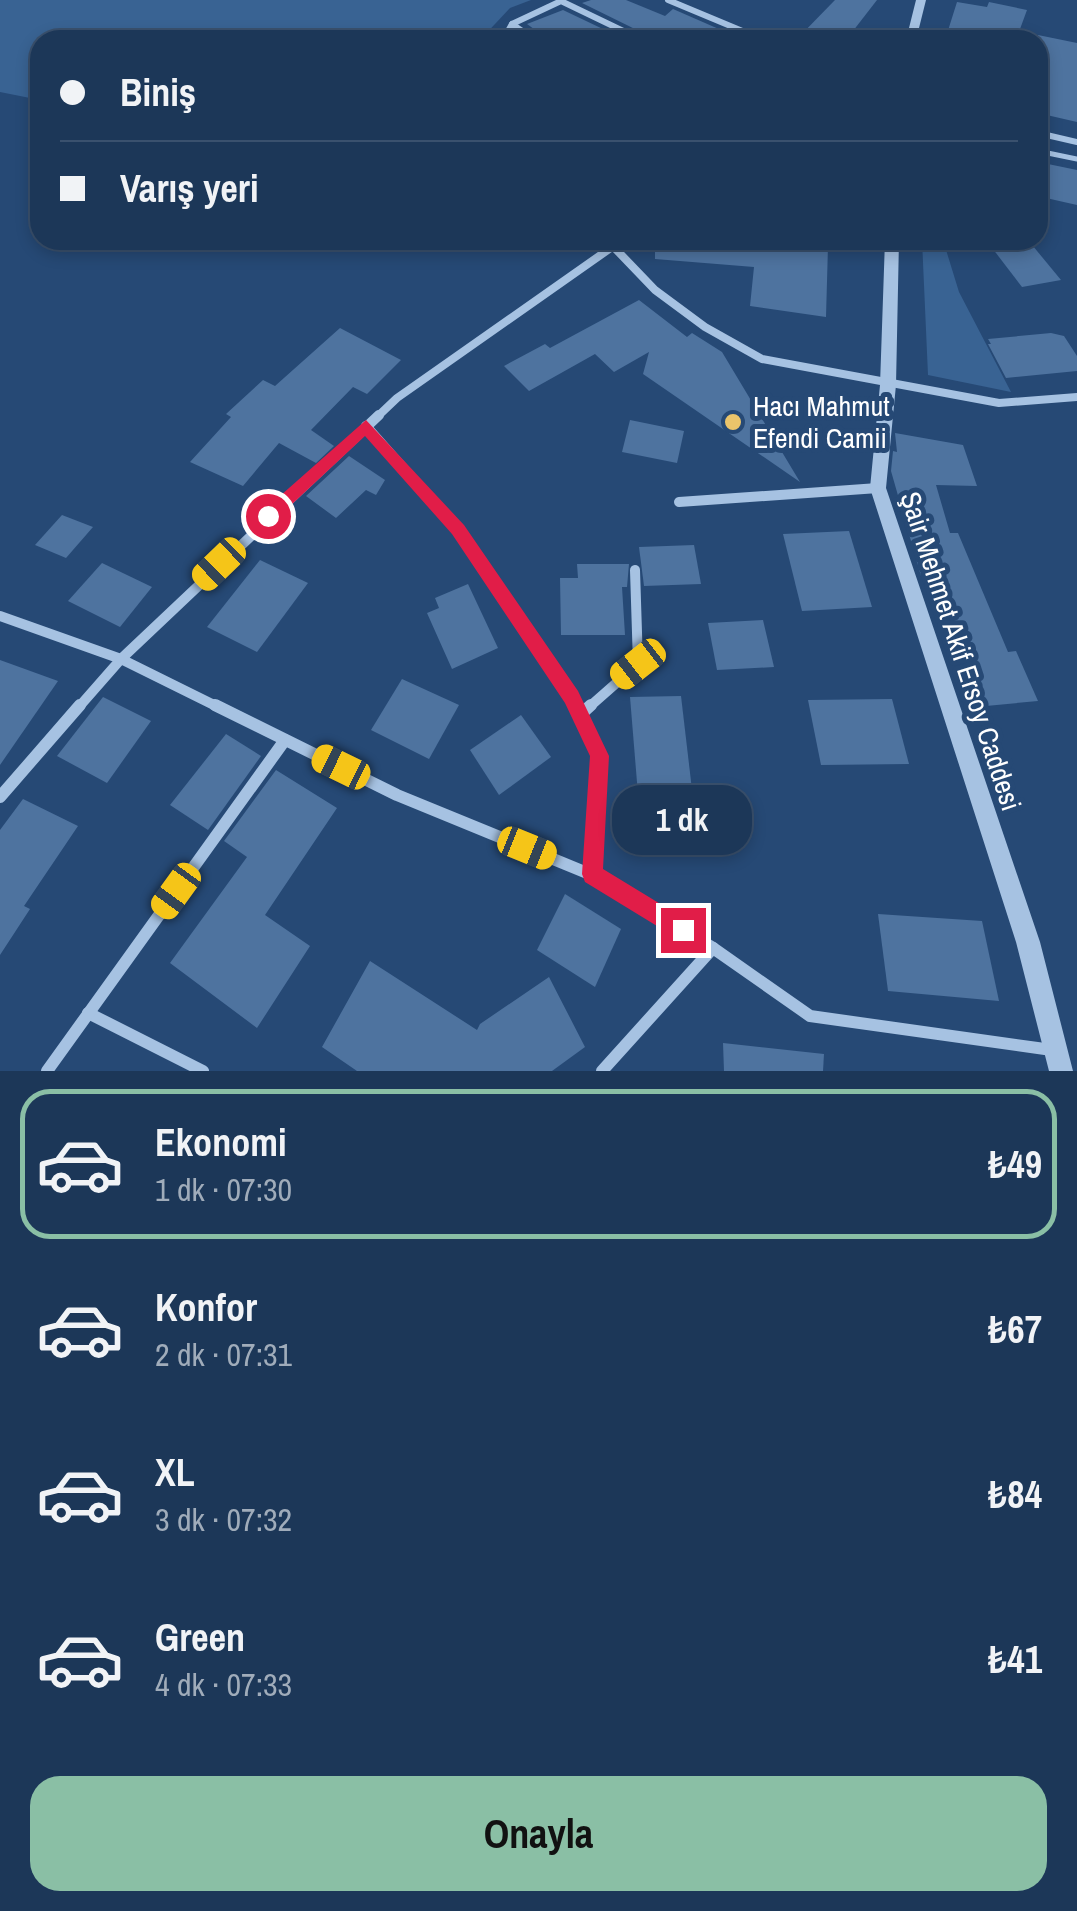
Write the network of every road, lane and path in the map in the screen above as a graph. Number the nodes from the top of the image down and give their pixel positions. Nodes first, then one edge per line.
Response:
1 (562, 0) edge
2 (668, 0) edge
3 (917, 1) edge
4 (512, 24) junction
5 (509, 30) edge
6 (521, 30) edge
7 (622, 30) edge
8 (740, 30) edge
9 (913, 30) edge
10 (1048, 135) edge
11 (1077, 142) edge
12 (1048, 153) edge
13 (1077, 159) edge
14 (604, 250) edge
15 (620, 250) edge
16 (892, 250) edge
17 (888, 385) junction
18 (1077, 397) edge
19 (366, 426) junction
20 (878, 488) junction
21 (679, 502) dead end
22 (636, 570) dead end
23 (0, 616) edge
24 (121, 659) junction
25 (580, 715) junction
26 (285, 740) junction
27 (0, 797) edge
28 (592, 874) junction
29 (713, 948) junction
30 (88, 1012) junction
31 (1054, 1050) junction
32 (47, 1071) edge
33 (203, 1071) edge
34 (602, 1071) edge
35 (1061, 1071) edge

1 - 4 street
1 - 7 street
2 - 8 street
3 - 9 street
4 - 5 street
4 - 6 street
10 - 11 street
12 - 13 lane
14 - 19 street
15 - 17 street
16 - 17 street, Şair Mehmet Akif Ersoy Caddesi
17 - 18 street
17 - 20 street, Şair Mehmet Akif Ersoy Caddesi
19 - 24 street
19 - 25 street
20 - 21 street
20 - 31 street, Şair Mehmet Akif Ersoy Caddesi
22 - 25 street
23 - 24 street
24 - 26 street
24 - 27 street
25 - 28 street
26 - 28 street
26 - 30 street
28 - 29 street
29 - 31 street
29 - 34 street
30 - 32 street
30 - 33 street
31 - 35 street, Şair Mehmet Akif Ersoy Caddesi

